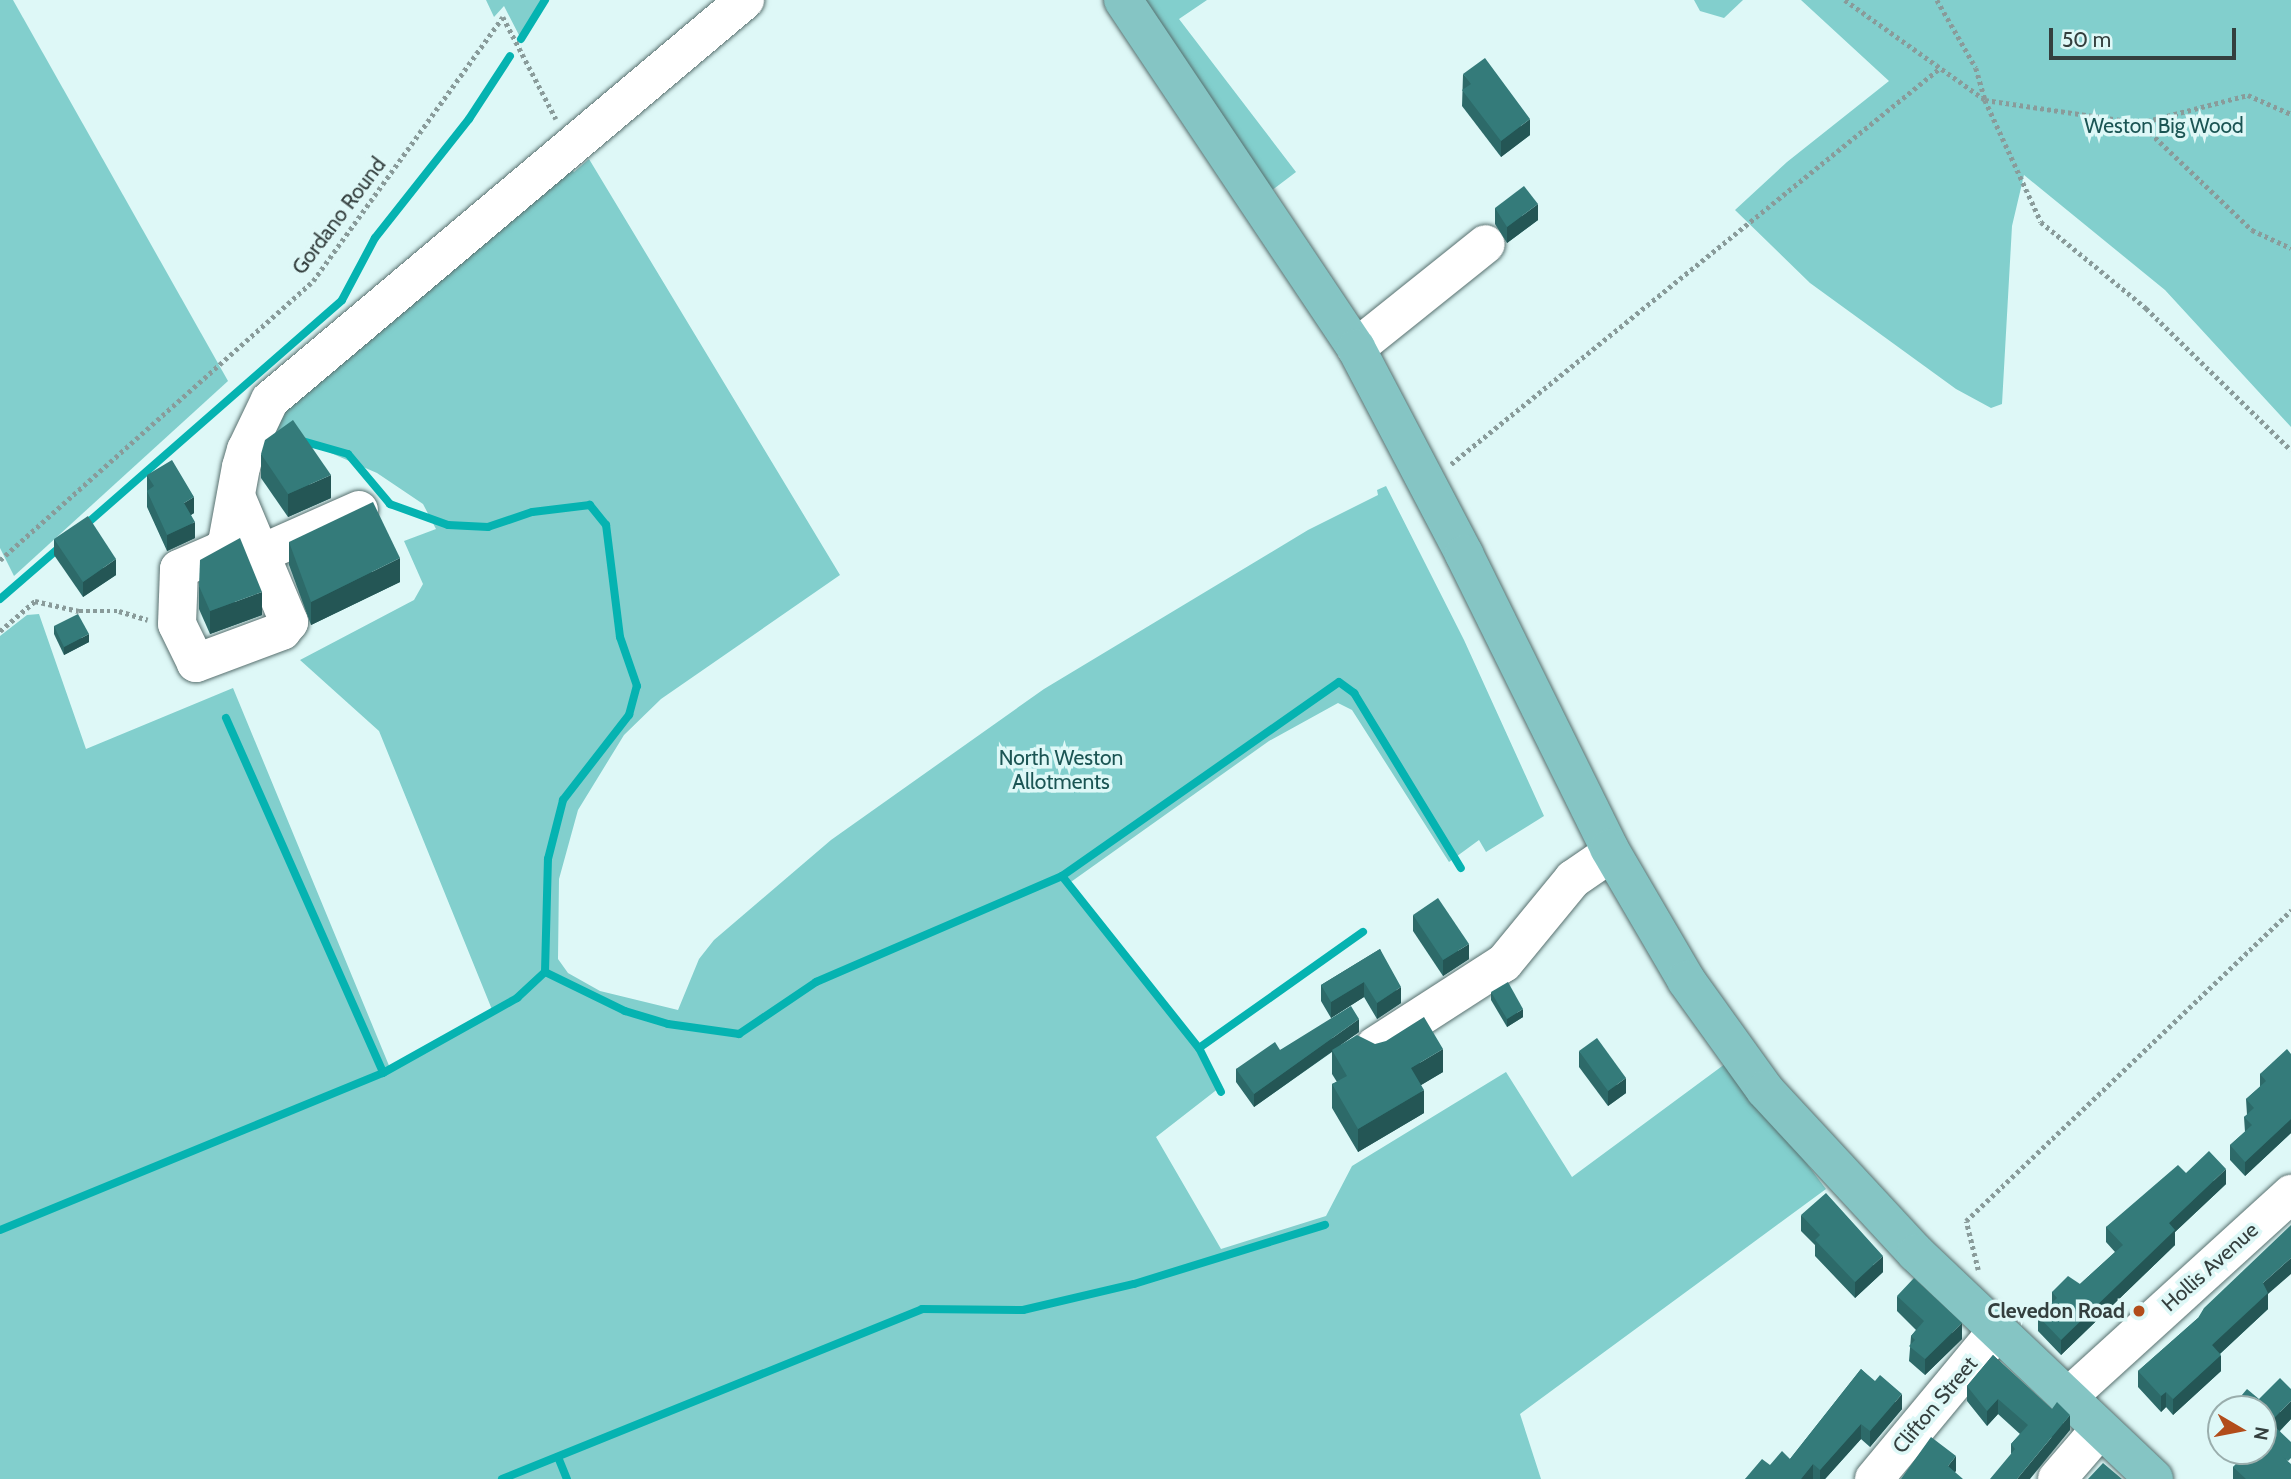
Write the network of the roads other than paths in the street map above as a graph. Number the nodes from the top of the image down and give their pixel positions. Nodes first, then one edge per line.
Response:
1 (745, 0) edge
2 (1123, 0) edge
3 (1486, 244) dead end
4 (1356, 348) junction
5 (236, 495) junction
6 (359, 510) edge
7 (261, 553) junction
8 (1611, 853) junction
9 (1375, 1046) edge
10 (2291, 1194) edge
11 (1997, 1331) junction
12 (2068, 1398) junction
13 (2100, 1430) junction
14 (1874, 1479) edge
15 (2057, 1479) edge
16 (2154, 1479) edge

1 - 5 street
2 - 4 main road
3 - 4 street
4 - 8 main road
5 - 7 street
5 - 7 street
6 - 7 street
8 - 9 street
8 - 11 main road
10 - 12 street, Hollis Avenue
11 - 12 main road
11 - 14 street, Clifton Street
12 - 13 main road
13 - 15 street
13 - 16 main road

